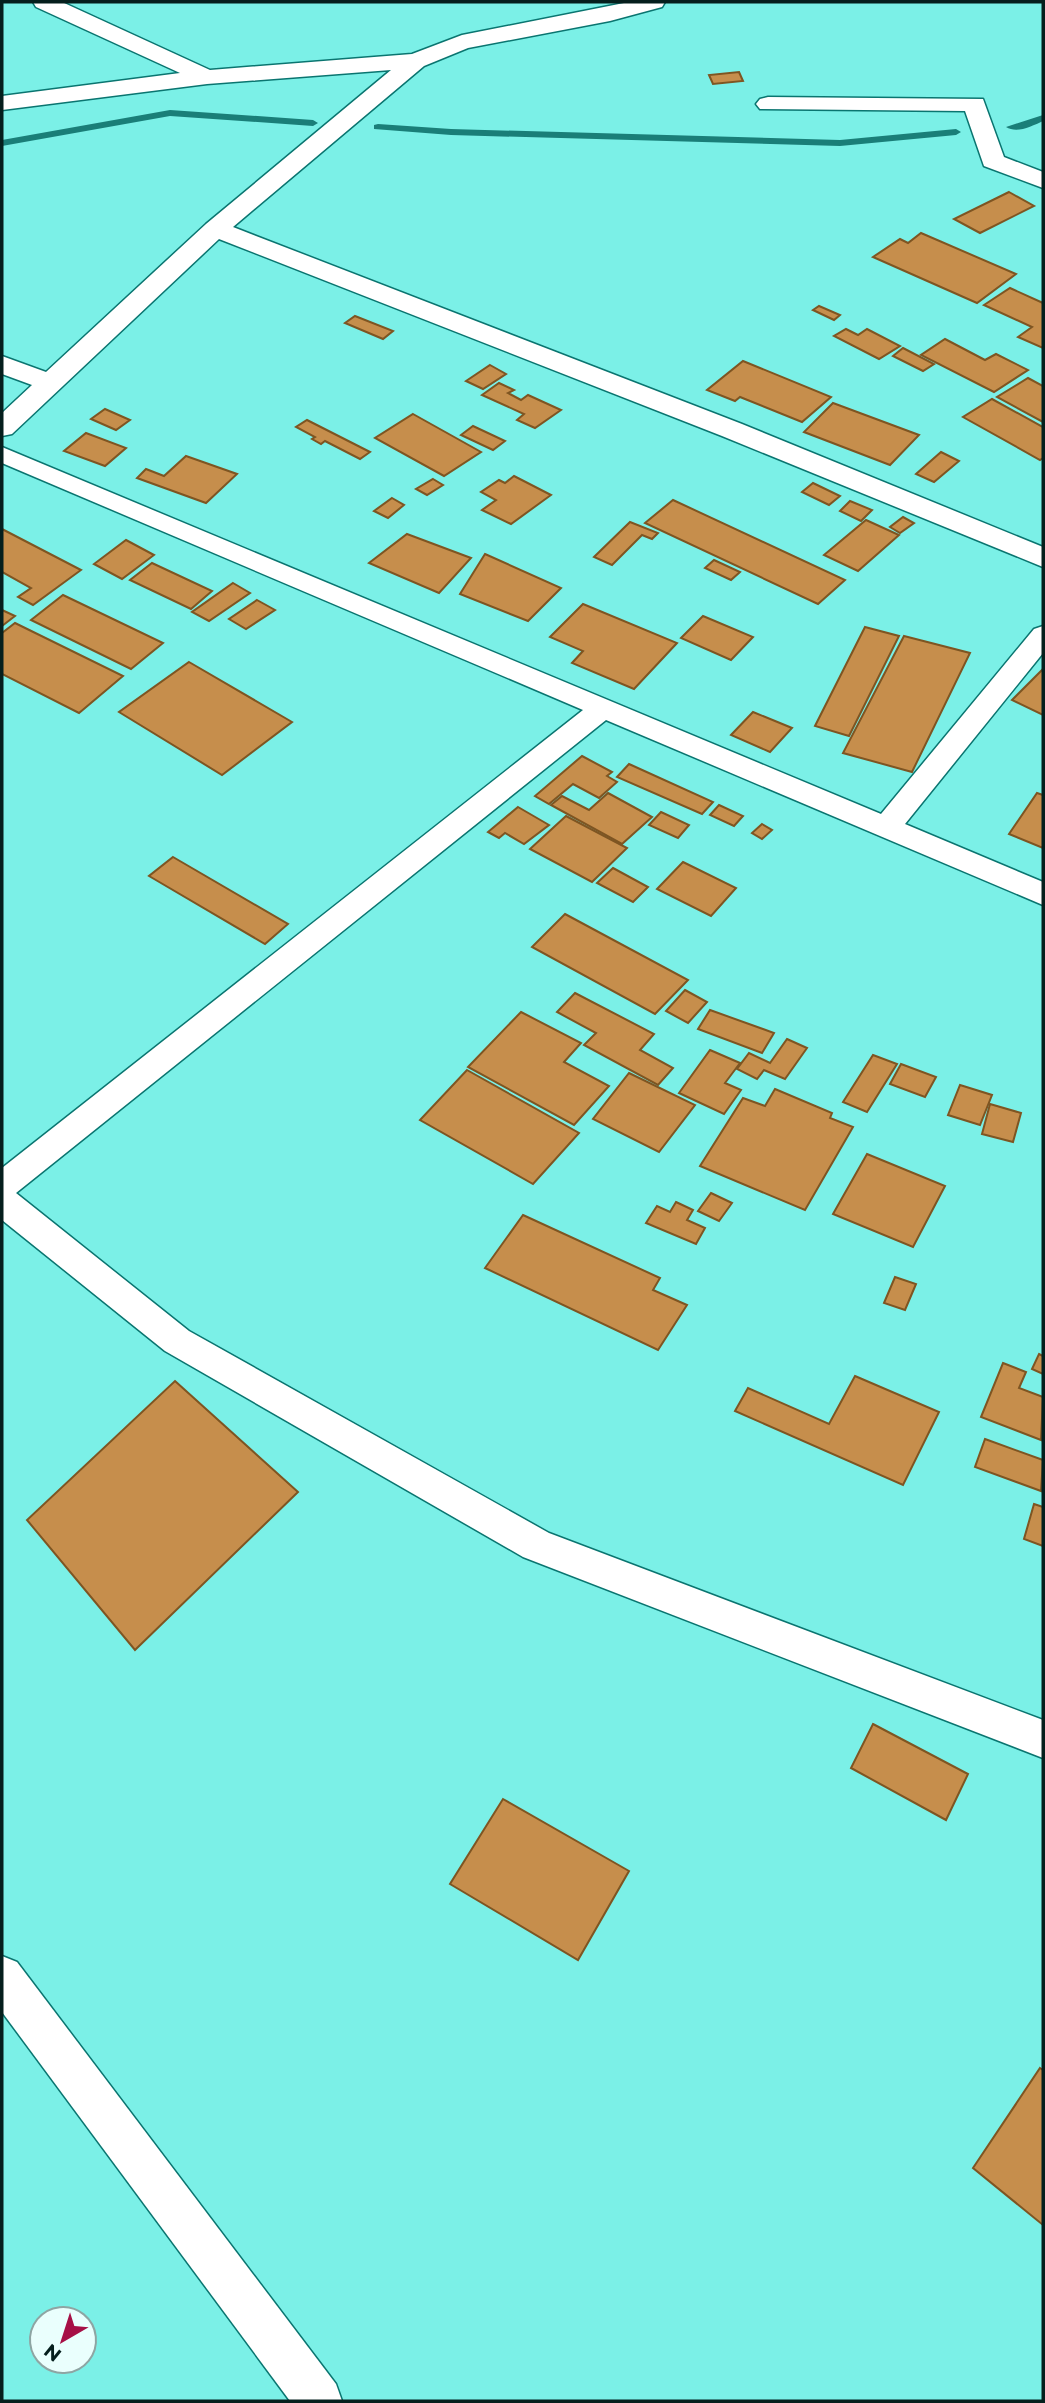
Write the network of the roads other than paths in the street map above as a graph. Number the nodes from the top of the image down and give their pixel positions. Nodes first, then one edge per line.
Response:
1 (44, 2) edge
2 (654, 2) edge
3 (504, 10) dead end
4 (462, 42) junction
5 (416, 61) junction
6 (207, 77) junction
7 (2, 103) edge
8 (768, 104) dead end
9 (1043, 181) edge
10 (215, 229) junction
11 (2, 364) edge
12 (48, 382) junction
13 (2, 428) edge
14 (2, 454) edge
15 (1043, 558) edge
16 (1043, 635) edge
17 (602, 709) junction
18 (886, 828) junction
19 (1043, 894) edge
20 (2, 1186) edge
21 (2, 1201) edge
22 (1043, 1739) edge
23 (2, 1977) edge
24 (319, 2401) edge

1 - 6 street
2 - 4 street
3 - 4 street
4 - 5 street
5 - 6 street
5 - 10 street
6 - 7 street
8 - 9 street
10 - 12 street
10 - 15 street
11 - 12 street
12 - 13 street
14 - 17 lane
16 - 18 lane
17 - 18 lane
17 - 20 lane
18 - 19 lane
21 - 22 lane
23 - 24 lane

